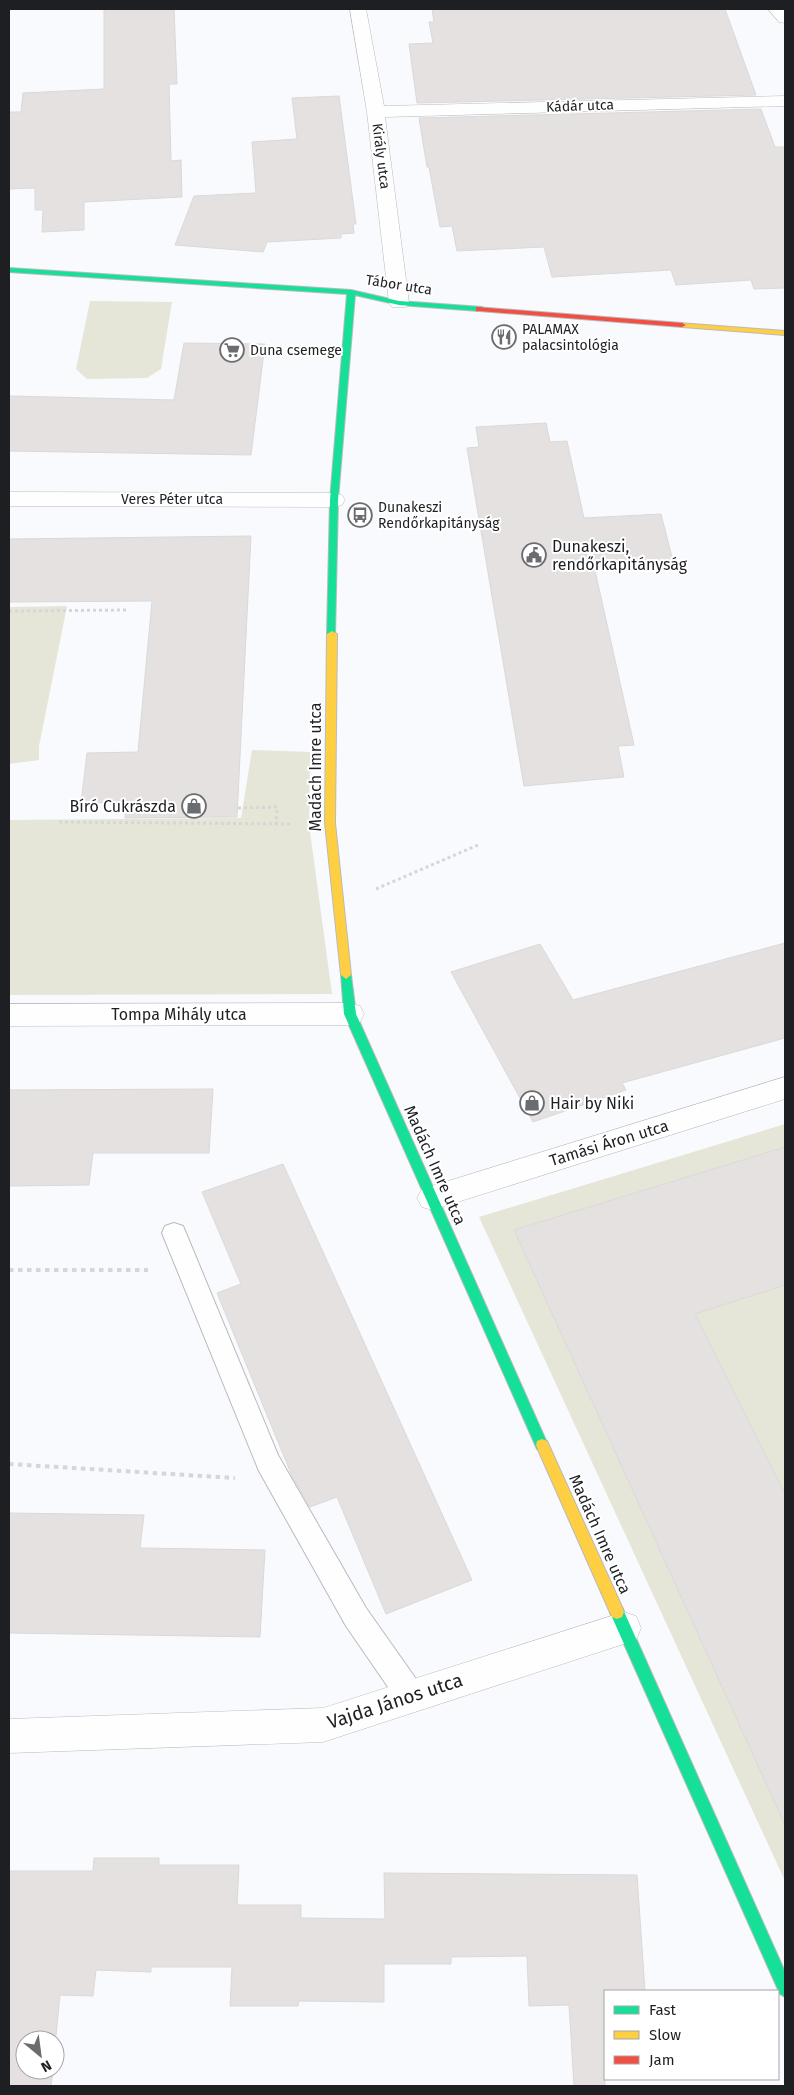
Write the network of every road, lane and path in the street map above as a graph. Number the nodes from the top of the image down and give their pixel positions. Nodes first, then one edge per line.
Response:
1 (358, 9) edge
2 (776, 9) edge
3 (785, 18) edge
4 (785, 101) edge
5 (376, 112) junction
6 (9, 270) edge
7 (350, 292) junction
8 (399, 303) junction
9 (785, 333) edge
10 (9, 499) edge
11 (334, 500) junction
12 (129, 610) dead end
13 (9, 612) edge
14 (238, 808) dead end
15 (59, 822) dead end
16 (330, 823) junction
17 (276, 824) junction
18 (478, 845) dead end
19 (337, 894) junction
20 (350, 1014) junction
21 (9, 1015) edge
22 (785, 1088) edge
23 (432, 1198) junction
24 (174, 1233) dead end
25 (9, 1270) edge
26 (190, 1270) junction
27 (9, 1464) edge
28 (278, 1481) junction
29 (624, 1628) junction
30 (411, 1696) junction
31 (9, 1736) edge
32 (785, 1989) edge

1 - 5 street, Király utca
2 - 3 street
4 - 5 street, Kádár utca
5 - 8 street, Király utca
6 - 7 street, Tábor utca
7 - 8 street, Tábor utca
7 - 11 street, Madách Imre utca
8 - 9 street, Tábor utca
10 - 11 street, Veres Péter utca
11 - 16 street, Madách Imre utca
12 - 13 path
14 - 17 path
15 - 17 path
16 - 17 path
16 - 19 street, Madách Imre utca
18 - 19 path
19 - 20 street, Madách Imre utca
20 - 21 street, Tompa Mihály utca
20 - 23 street, Madách Imre utca
22 - 23 street, Tamási Áron utca
23 - 29 street, Madách Imre utca
24 - 26 lane
25 - 26 path
26 - 28 lane
27 - 28 path
28 - 30 lane
29 - 30 street, Vajda János utca
29 - 32 street, Madách Imre utca
30 - 31 street, Vajda János utca

